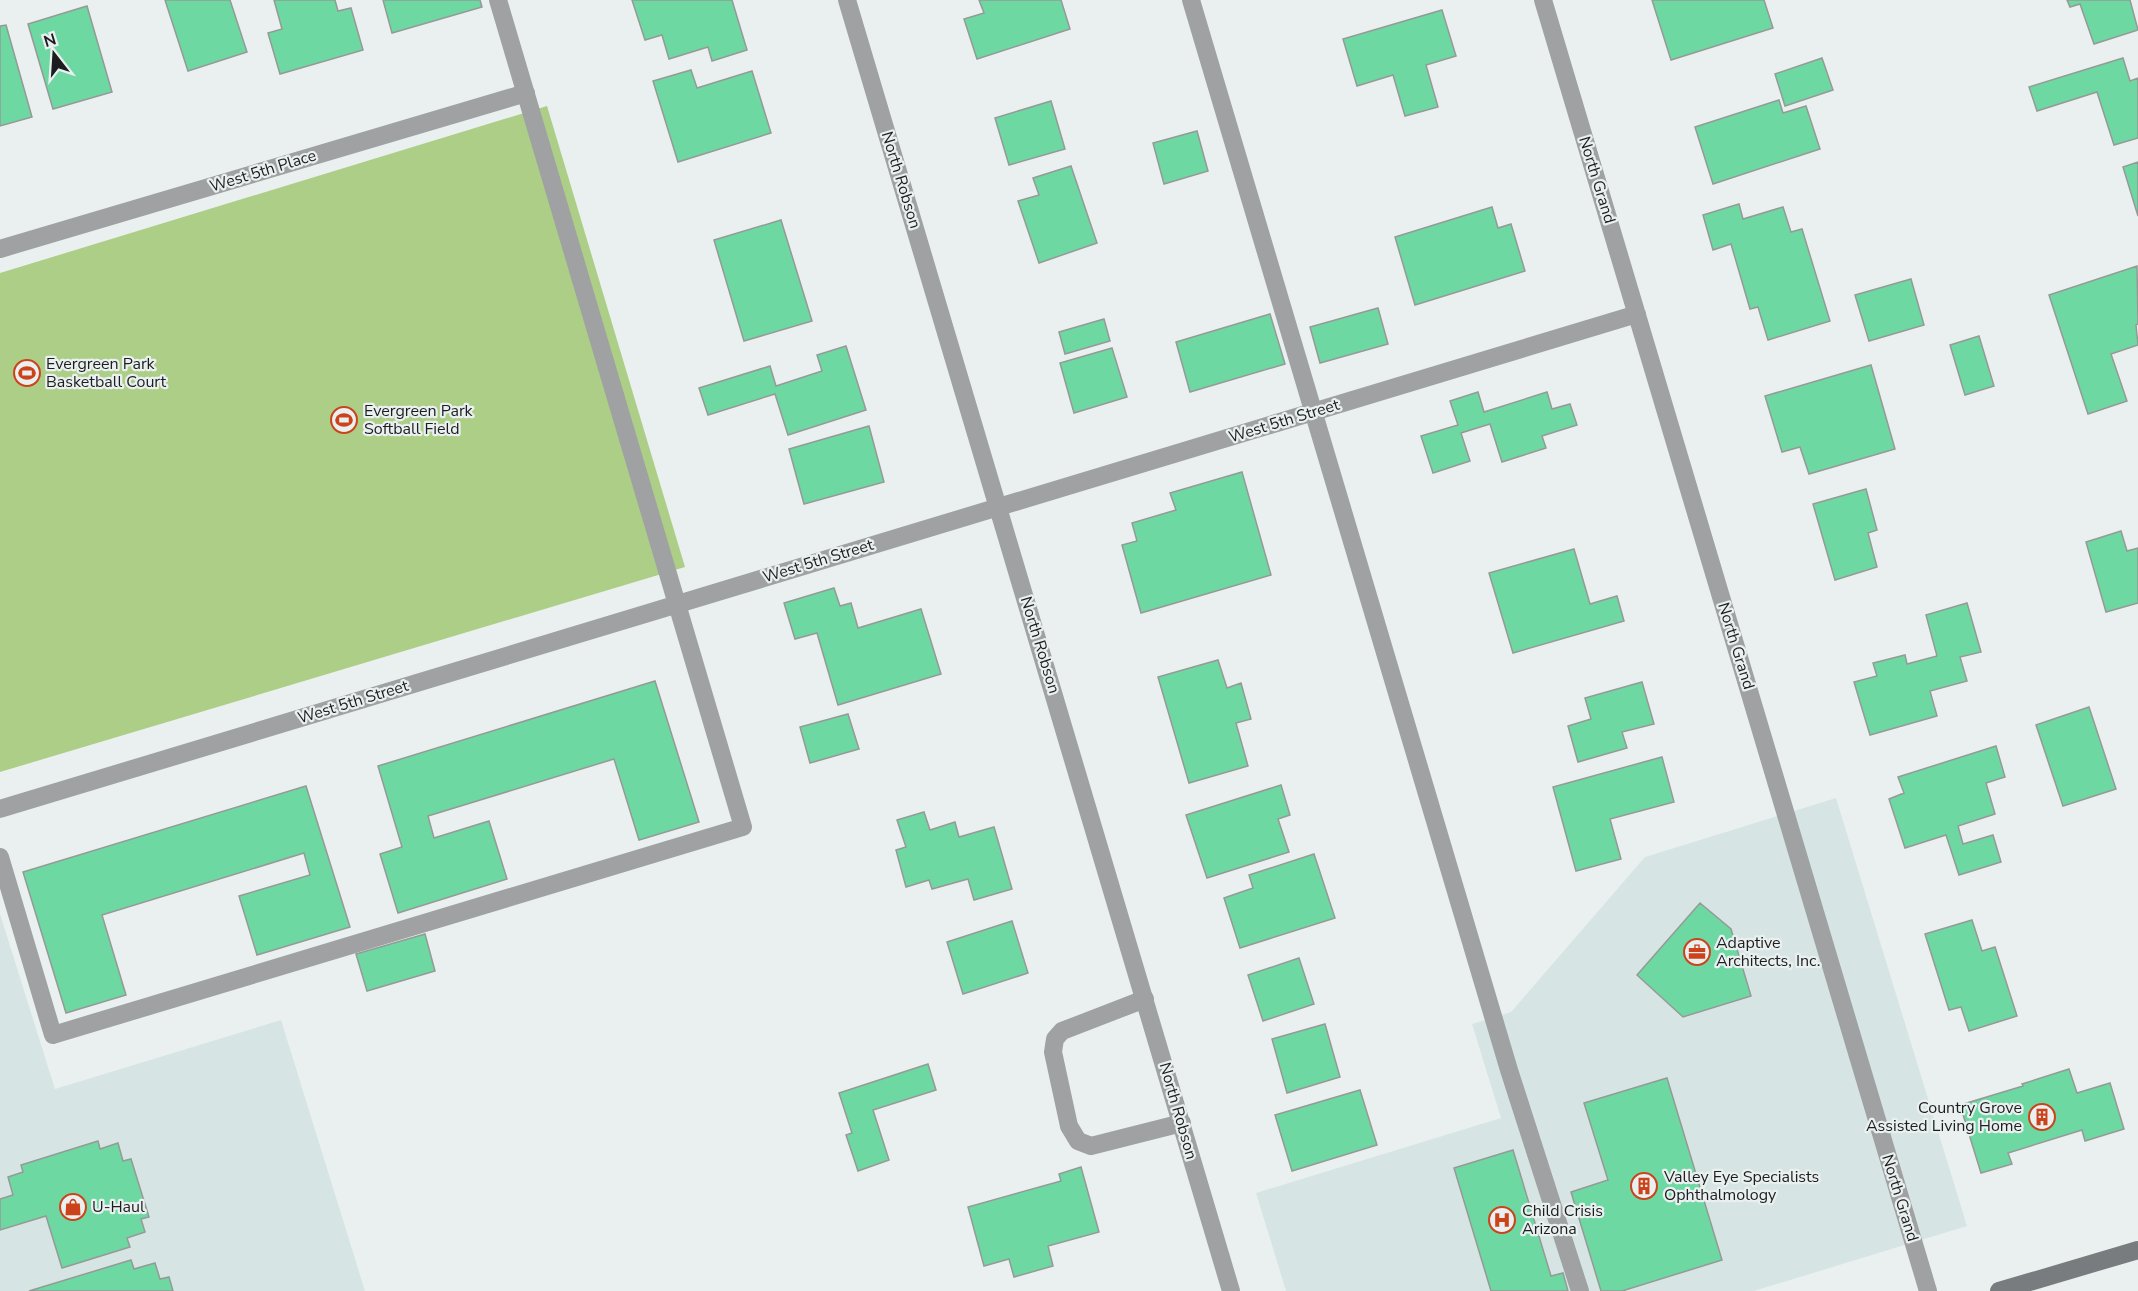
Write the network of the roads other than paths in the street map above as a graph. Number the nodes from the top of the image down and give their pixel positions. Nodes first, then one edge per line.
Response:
1 (498, 0) edge
2 (848, 0) edge
3 (1191, 0) edge
4 (1543, 0) edge
5 (526, 93) junction
6 (0, 249) edge
7 (1637, 314) junction
8 (1313, 412) junction
9 (998, 507) junction
10 (678, 604) junction
11 (0, 809) edge
12 (0, 857) edge
13 (1145, 999) junction
14 (1182, 1123) junction
15 (2138, 1250) edge
16 (1231, 1291) edge
17 (1580, 1291) edge
18 (1928, 1291) edge
19 (1999, 1291) edge

1 - 5 street
2 - 9 street, North Robson
3 - 8 street
4 - 7 street, North Grand
5 - 6 street, West 5th Place
5 - 10 street
7 - 8 street, West 5th Street
7 - 18 street, North Grand
8 - 9 street, West 5th Street
8 - 17 street
9 - 10 street, West 5th Street
9 - 13 street, North Robson
10 - 11 street, West 5th Street
10 - 12 street
13 - 14 street, North Robson
13 - 14 street
14 - 16 street, North Robson
15 - 19 main road

